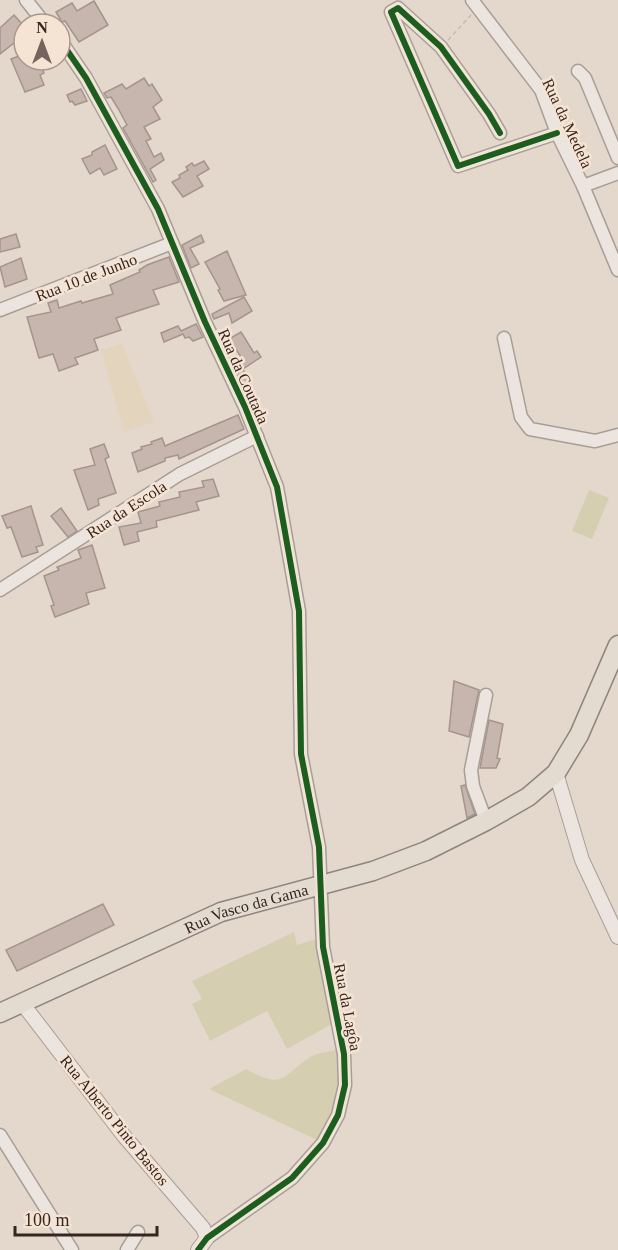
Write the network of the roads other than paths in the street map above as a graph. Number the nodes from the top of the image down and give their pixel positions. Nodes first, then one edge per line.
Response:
1 (26, 0) edge
2 (475, 4) edge
3 (36, 12) edge
4 (426, 34) junction
5 (407, 49) junction
6 (72, 58) edge
7 (578, 71) dead end
8 (500, 133) dead end
9 (557, 133) junction
10 (618, 158) edge
11 (618, 173) edge
12 (583, 186) junction
13 (172, 243) junction
14 (618, 270) edge
15 (0, 310) edge
16 (504, 339) dead end
17 (618, 435) edge
18 (257, 436) junction
19 (0, 590) edge
20 (618, 645) edge
21 (486, 695) dead end
22 (556, 773) junction
23 (486, 821) junction
24 (322, 885) junction
25 (618, 937) edge
26 (22, 1003) junction
27 (0, 1013) edge
28 (0, 1136) edge
29 (138, 1232) dead end
30 (207, 1238) junction
31 (72, 1250) edge
32 (127, 1250) edge
33 (198, 1250) edge

1 - 3 street
2 - 9 street, Rua da Medela
4 - 5 street
4 - 5 street
4 - 8 street
5 - 9 street
6 - 13 street, Rua da Coutada
7 - 10 street
9 - 12 street, Rua da Medela
11 - 12 street
12 - 14 street, Rua da Medela
13 - 15 street, Rua 10 de Junho
13 - 18 street, Rua da Coutada
16 - 17 street
18 - 19 street, Rua da Escola
18 - 24 street, Rua da Coutada
20 - 22 main road, Rua Vasco da Gama
21 - 23 street
22 - 23 main road, Rua Vasco da Gama
22 - 25 street
23 - 24 main road, Rua Vasco da Gama
24 - 26 main road, Rua Vasco da Gama
24 - 30 street, Rua da Lagôa
26 - 27 main road, Rua Vasco da Gama
26 - 30 street, Rua Alberto Pinto Bastos
28 - 31 street
29 - 32 street
30 - 33 street, Rua da Lagôa

